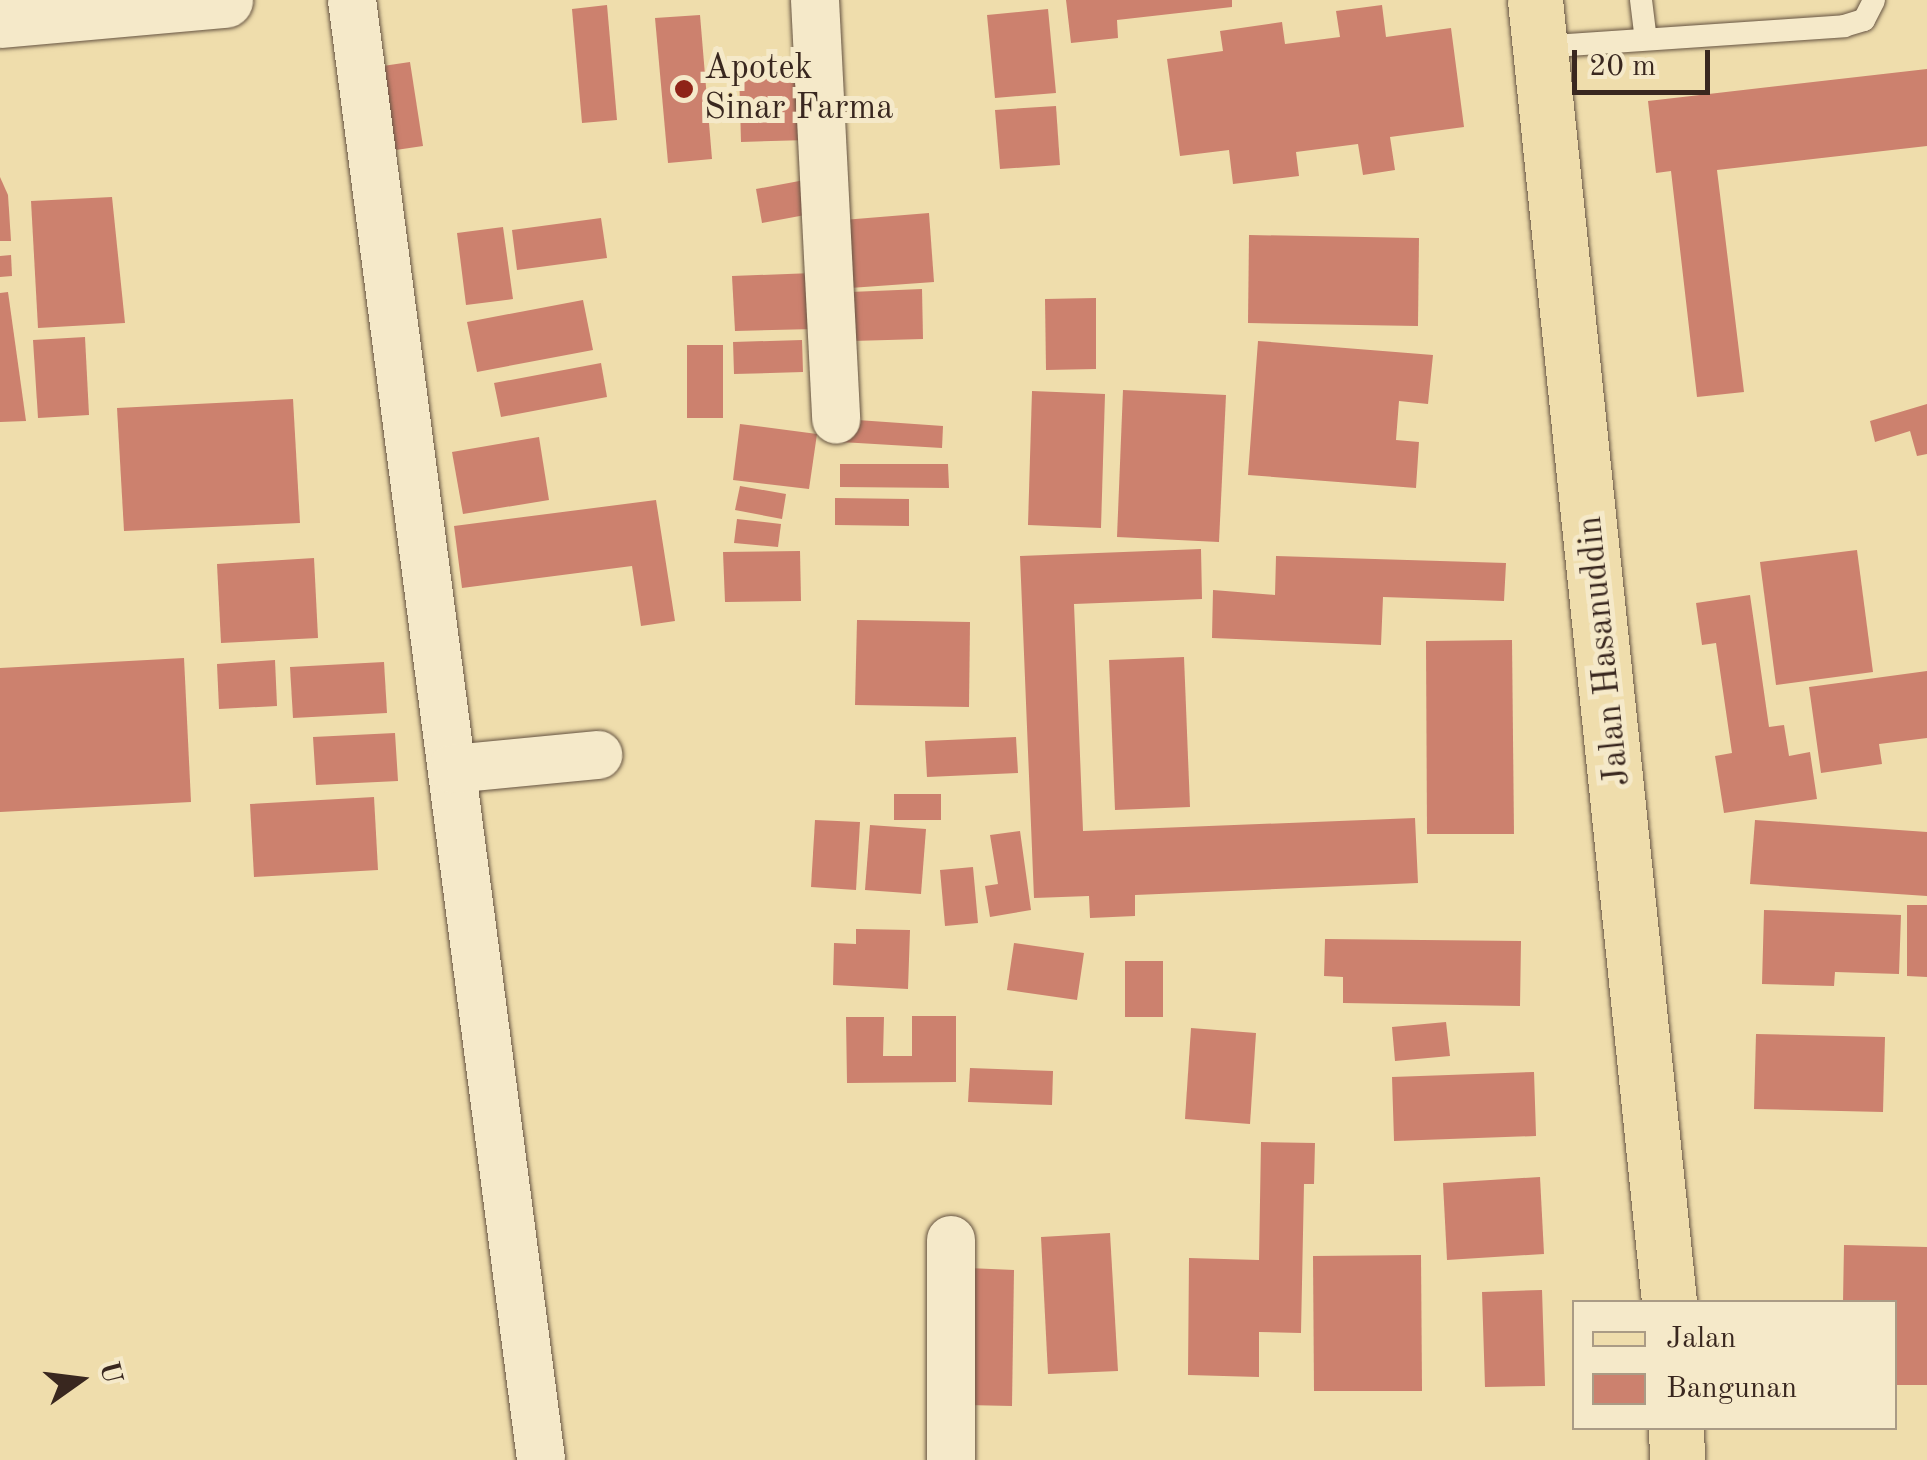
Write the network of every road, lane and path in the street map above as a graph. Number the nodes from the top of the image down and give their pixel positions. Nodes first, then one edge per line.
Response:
1 (224, 0) edge
2 (352, 0) edge
3 (815, 0) edge
4 (1641, 0) edge
5 (1874, 0) edge
6 (212, 1) edge
7 (89, 8) edge
8 (0, 20) edge
9 (1537, 24) edge
10 (1646, 39) junction
11 (836, 418) dead end
12 (598, 756) dead end
13 (452, 768) junction
14 (951, 1240) dead end
15 (1669, 1300) edge
16 (1676, 1430) edge
17 (541, 1460) edge
18 (951, 1460) edge
19 (1677, 1460) edge

1 - 6 street
2 - 13 street
3 - 11 street
4 - 10 lane
5 - 10 lane
6 - 7 street
7 - 8 street
9 - 10 lane
9 - 15 main road, Jalan Hasanuddin
12 - 13 street
13 - 17 street
14 - 18 street
16 - 19 main road

